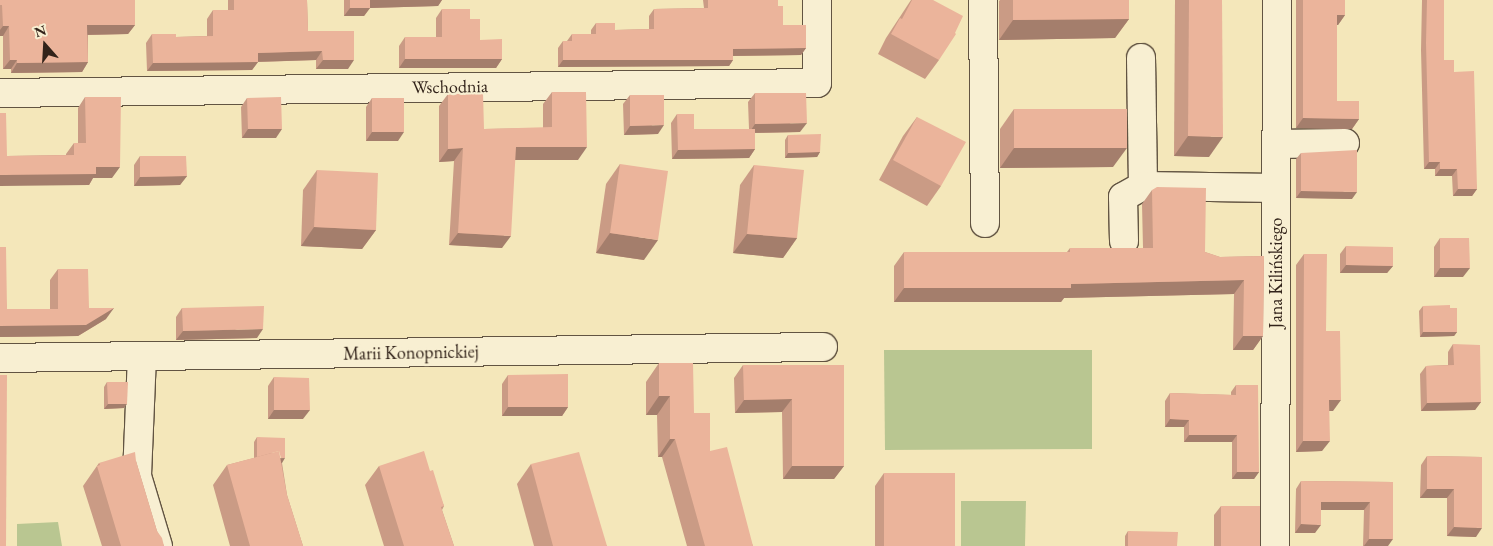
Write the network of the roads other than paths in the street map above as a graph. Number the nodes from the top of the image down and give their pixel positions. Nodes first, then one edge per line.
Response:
1 (817, 0) edge
2 (983, 0) edge
3 (1277, 0) edge
4 (1141, 58) dead end
5 (0, 93) edge
6 (1345, 143) dead end
7 (1276, 144) junction
8 (1143, 186) junction
9 (1276, 188) junction
10 (985, 223) dead end
11 (1124, 241) dead end
12 (823, 347) dead end
13 (142, 356) junction
14 (0, 358) edge
15 (158, 546) edge
16 (1275, 546) edge

1 - 5 street, Wschodnia
2 - 10 street
3 - 7 street, Jana Kilińskiego
4 - 8 street
6 - 7 street
7 - 9 street, Jana Kilińskiego
8 - 9 street
8 - 11 street
9 - 16 street, Jana Kilińskiego
12 - 13 street, Marii Konopnickiej
13 - 14 street, Marii Konopnickiej
13 - 15 street

